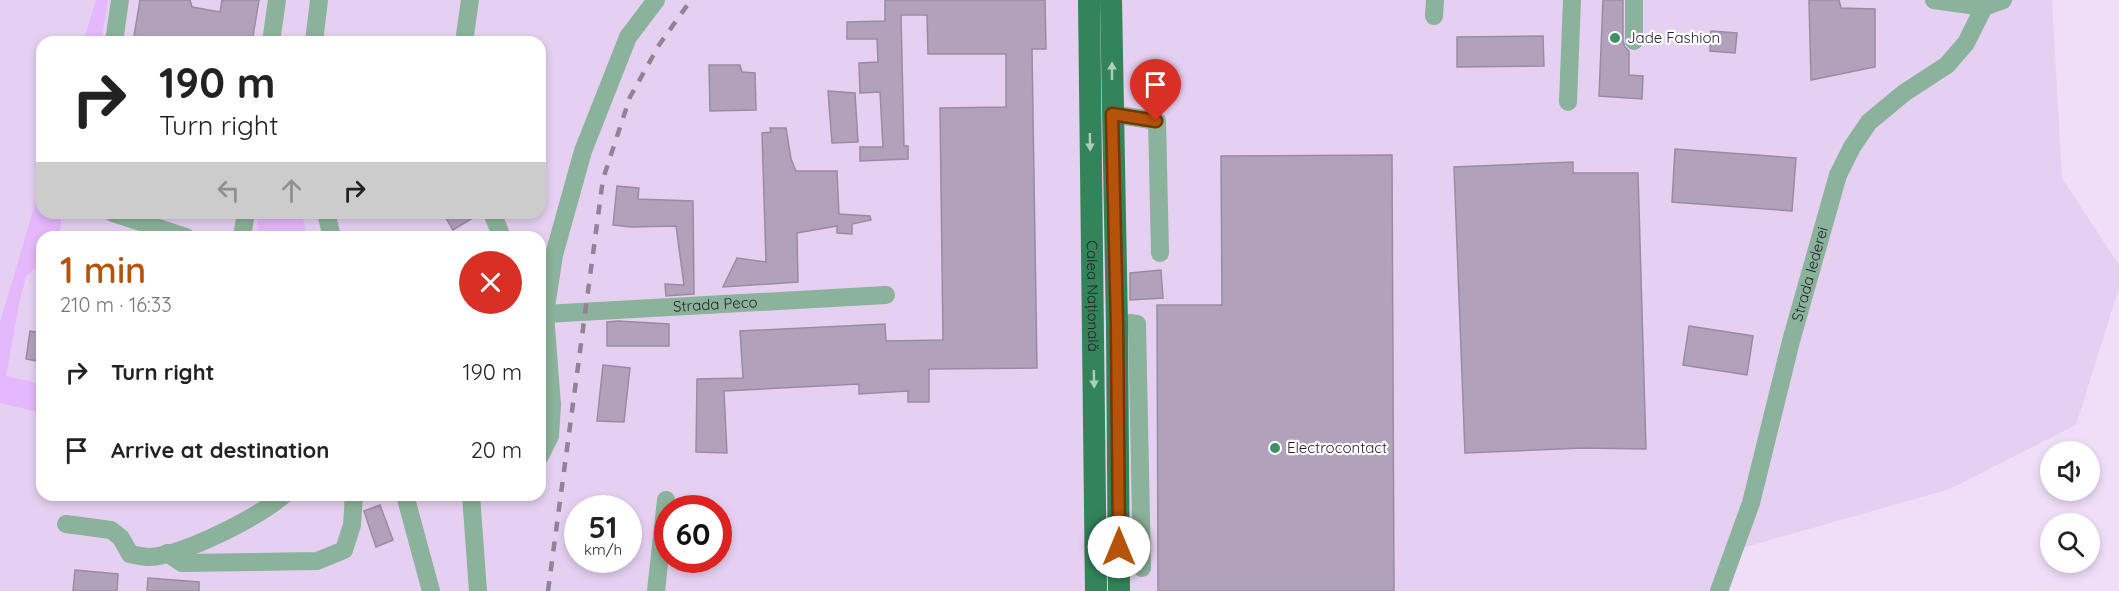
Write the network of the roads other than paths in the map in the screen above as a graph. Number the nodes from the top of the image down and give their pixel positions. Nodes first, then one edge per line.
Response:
1 (120, 0) edge
2 (277, 0) edge
3 (319, 0) edge
4 (470, 0) edge
5 (656, 0) edge
6 (1089, 0) edge
7 (1111, 0) edge
8 (1572, 0) edge
9 (1634, 0) edge
10 (1934, 0) edge
11 (2003, 0) edge
12 (1984, 7) junction
13 (115, 36) edge
14 (272, 36) edge
15 (315, 36) edge
16 (465, 36) edge
17 (1634, 40) dead end
18 (1568, 102) dead end
19 (1112, 114) junction
20 (131, 219) edge
21 (168, 231) edge
22 (1160, 253) dead end
23 (546, 292) edge
24 (886, 295) dead end
25 (546, 310) edge
26 (1117, 326) junction
27 (546, 348) edge
28 (546, 444) edge
29 (274, 501) edge
30 (354, 501) edge
31 (407, 501) edge
32 (471, 501) edge
33 (66, 524) dead end
34 (214, 536) junction
35 (167, 553) junction
36 (214, 564) junction
37 (1142, 567) dead end
38 (658, 573) edge
39 (431, 591) edge
40 (478, 591) edge
41 (656, 591) edge
42 (1096, 591) edge
43 (1119, 591) edge
44 (1719, 591) edge

1 - 13 street
2 - 14 street
3 - 15 street
4 - 16 street
5 - 23 street
6 -> 42 main road, Calea Națională
19 -> 7 main road, Calea Națională
8 - 18 street
9 - 17 street
10 - 12 street
11 - 12 street
12 - 44 street, Strada Iederei
19 - 22 street
19 - 26 main road, Calea Națională
20 - 21 street
24 - 25 street, Strada Peco
26 - 37 street
26 - 43 main road, Calea Națională
27 - 28 street
29 - 34 street
30 - 36 street
31 - 39 street
32 - 40 street
33 - 35 street
34 - 35 street
34 - 36 street
35 - 36 street
38 - 41 street

